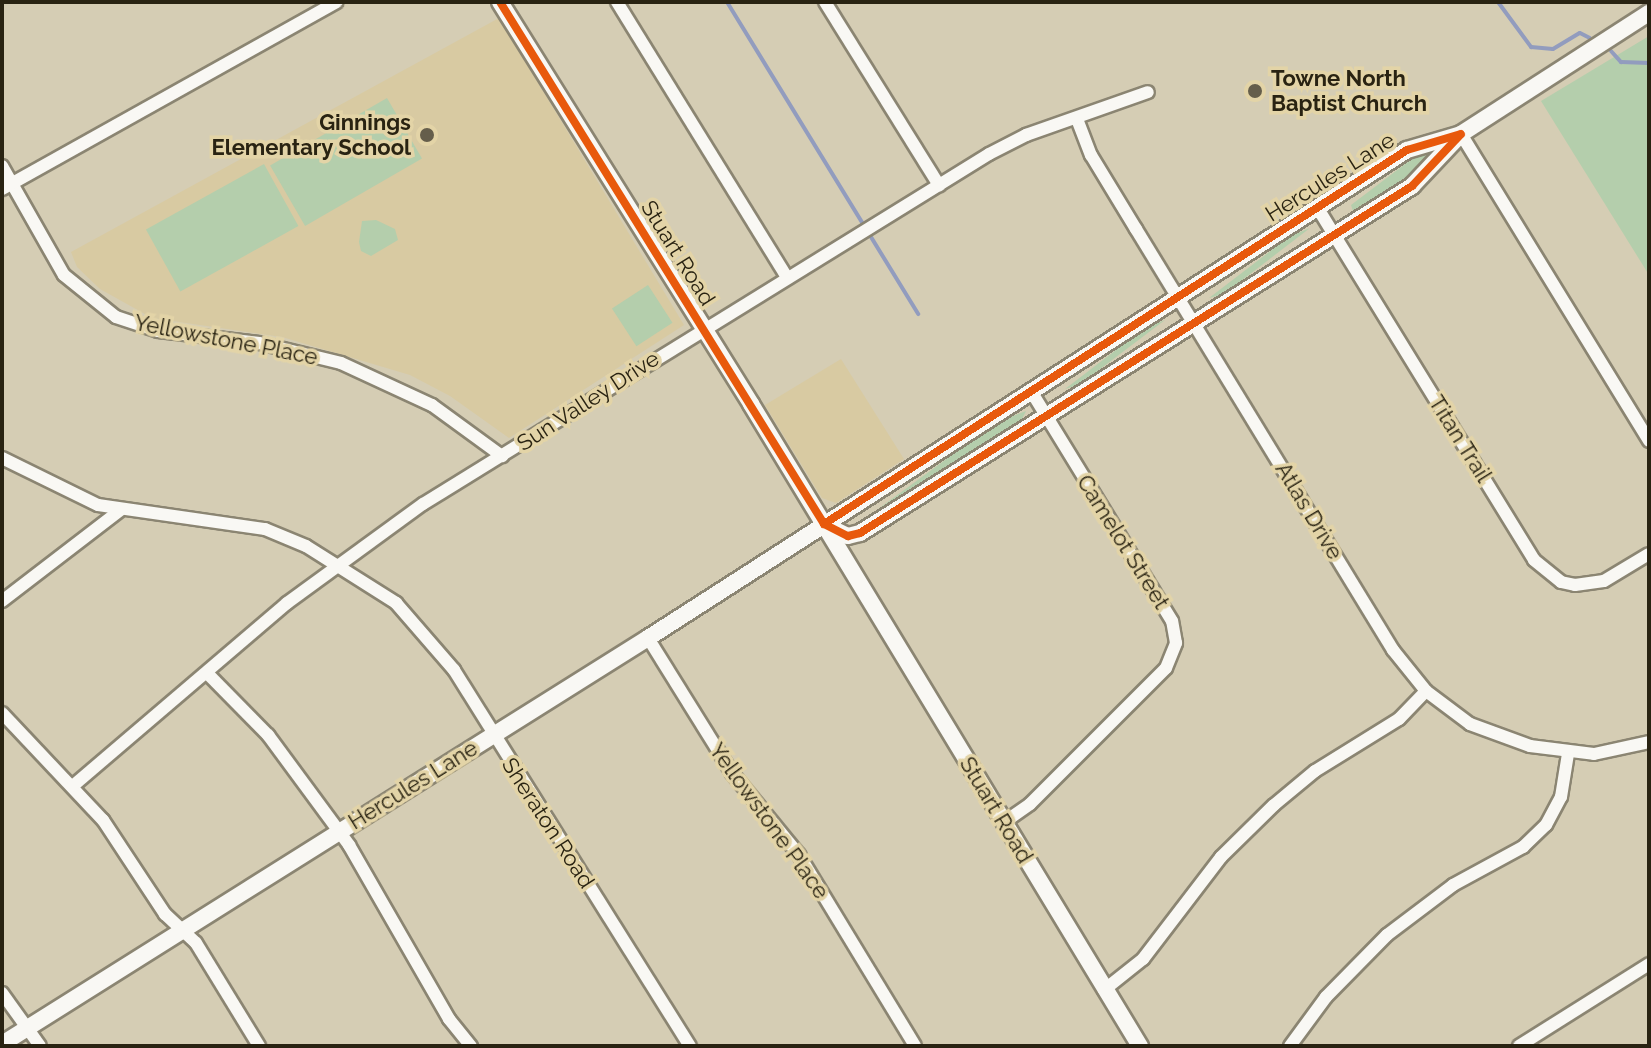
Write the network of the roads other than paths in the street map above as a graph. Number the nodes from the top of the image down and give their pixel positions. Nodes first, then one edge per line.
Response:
1 (336, 2) edge
2 (500, 2) edge
3 (617, 2) edge
4 (825, 2) edge
5 (1649, 13) edge
6 (1148, 92) dead end
7 (1077, 119) junction
8 (1461, 134) junction
9 (2, 166) edge
10 (939, 185) junction
11 (7, 186) edge
12 (1317, 207) junction
13 (1333, 234) junction
14 (786, 276) junction
15 (1178, 295) junction
16 (1195, 323) junction
17 (703, 328) junction
18 (1031, 391) junction
19 (1047, 416) junction
20 (1649, 441) edge
21 (502, 456) junction
22 (2, 458) edge
23 (122, 509) junction
24 (824, 524) junction
25 (1649, 554) edge
26 (336, 564) junction
27 (2, 601) edge
28 (648, 638) junction
29 (208, 674) junction
30 (1426, 691) junction
31 (2, 713) edge
32 (492, 735) junction
33 (1649, 742) edge
34 (1568, 754) junction
35 (74, 785) junction
36 (1003, 823) junction
37 (338, 832) junction
38 (182, 930) junction
39 (1649, 964) edge
40 (1104, 990) junction
41 (2, 993) edge
42 (27, 1028) junction
43 (2, 1044) edge
44 (40, 1046) edge
45 (259, 1046) edge
46 (471, 1046) edge
47 (690, 1046) edge
48 (915, 1046) edge
49 (1140, 1046) edge
50 (1290, 1046) edge
51 (1519, 1046) edge

1 - 11 street
2 - 17 street, Stuart Road
3 - 14 street
4 - 10 street
5 - 8 street, Hercules Lane
6 - 7 street, Sun Valley Drive
7 - 10 street, Sun Valley Drive
7 - 15 street, Atlas Drive
8 - 12 street, Hercules Lane
8 - 13 street, Hercules Lane
8 - 20 street
9 - 11 street, Yellowstone Place
10 - 14 street, Sun Valley Drive
11 - 21 street, Yellowstone Place
12 - 13 street, Titan Trail
12 - 15 street, Hercules Lane
13 - 16 street, Hercules Lane
13 - 25 street, Titan Trail
14 - 17 street, Sun Valley Drive
15 - 16 street, Atlas Drive
15 - 18 street, Hercules Lane
16 - 19 street, Hercules Lane
16 - 30 street, Atlas Drive
17 - 21 street, Sun Valley Drive
17 - 24 street, Stuart Road
18 - 19 street, Camelot Street
18 - 24 street, Hercules Lane
19 - 24 street, Hercules Lane
19 - 36 street, Camelot Street
21 - 26 street, Sun Valley Drive
22 - 23 street, Sheraton Road
23 - 26 street, Sheraton Road
23 - 27 street
24 - 28 street, Hercules Lane
24 - 36 street, Stuart Road
26 - 29 street, Sun Valley Drive
26 - 32 street, Sheraton Road
28 - 32 street, Hercules Lane
28 - 48 street, Yellowstone Place
29 - 35 street, Sun Valley Drive
29 - 37 street
30 - 34 street, Atlas Drive
30 - 40 street
31 - 35 street
32 - 37 street, Hercules Lane
32 - 47 street, Sheraton Road
33 - 34 street, Atlas Drive
34 - 50 street
35 - 38 street
36 - 40 street, Stuart Road
37 - 38 street, Hercules Lane
37 - 46 street
38 - 42 street, Hercules Lane
38 - 45 street
39 - 51 street
40 - 49 street, Stuart Road
41 - 42 street
42 - 43 street, Hercules Lane
42 - 44 street

